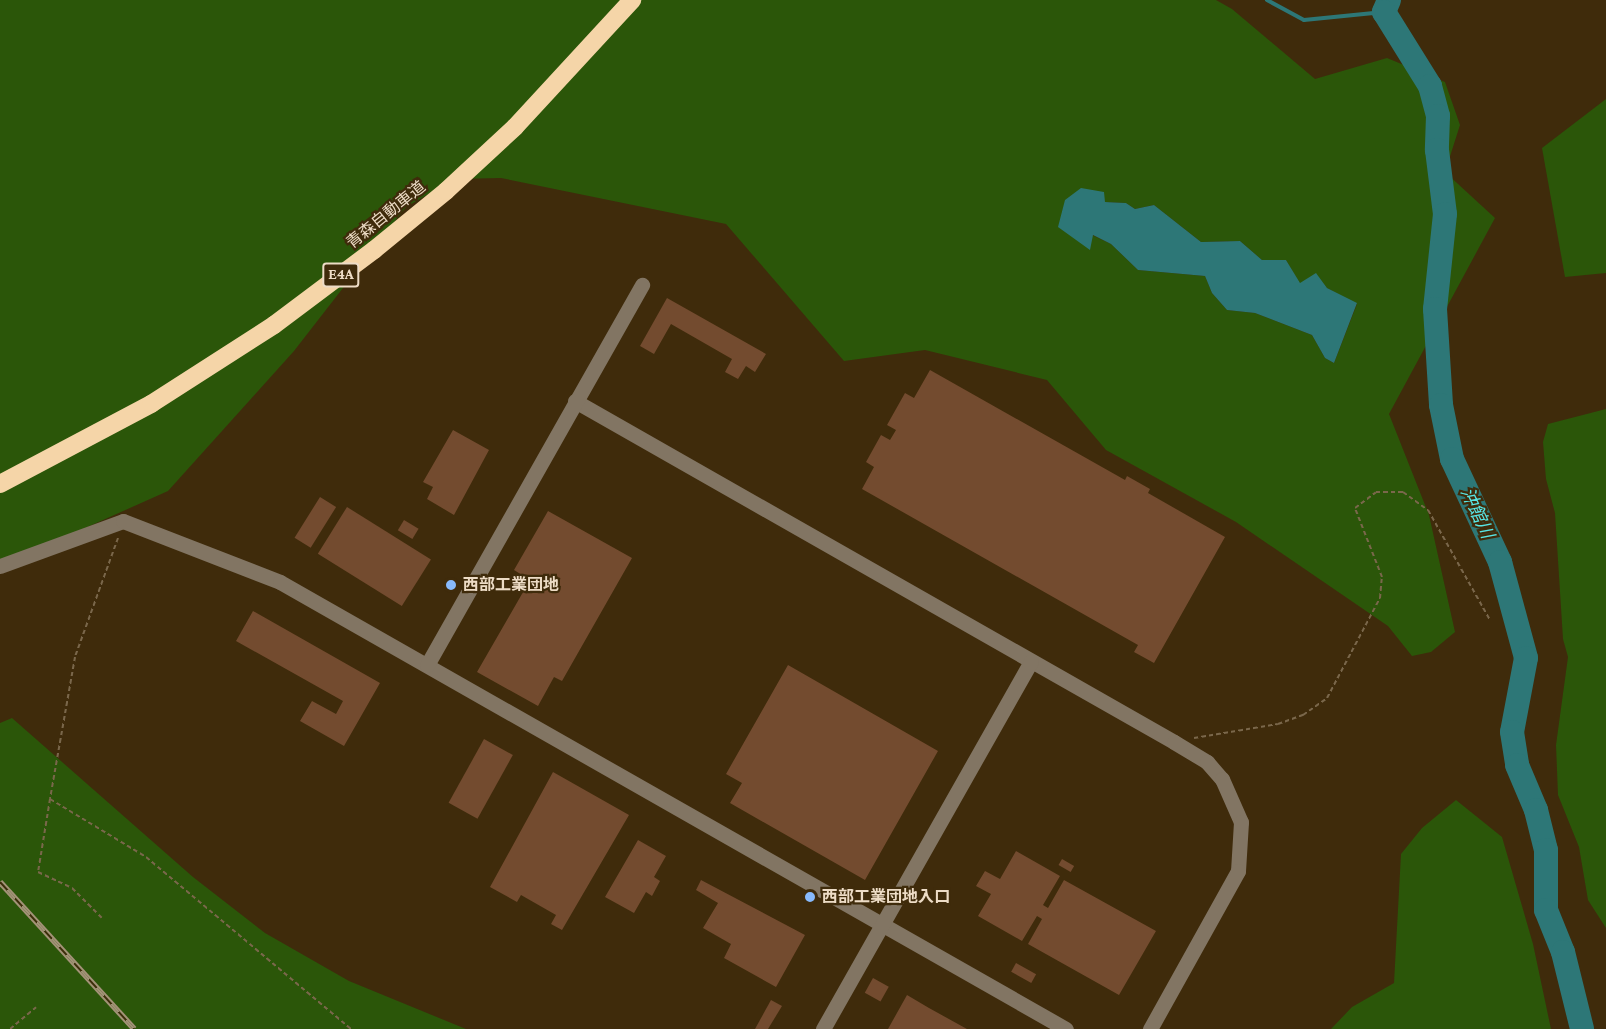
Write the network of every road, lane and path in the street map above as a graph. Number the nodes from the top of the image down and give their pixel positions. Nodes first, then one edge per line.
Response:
1 (632, 0) edge
2 (642, 285) dead end
3 (575, 400) junction
4 (0, 484) edge
5 (123, 521) junction
6 (0, 566) edge
7 (1490, 620) dead end
8 (1031, 662) junction
9 (427, 665) junction
10 (1174, 742) junction
11 (50, 800) junction
12 (102, 918) dead end
13 (882, 925) junction
14 (36, 1007) dead end
15 (10, 1029) edge
16 (351, 1029) edge
17 (823, 1029) edge
18 (1066, 1029) edge
19 (1150, 1029) edge

1 - 4 highway, 青森自動車道 / E4A
2 - 3 street
3 - 8 street
3 - 9 street
5 - 6 street
5 - 9 street
5 - 11 path
7 - 10 path
8 - 10 street
8 - 13 street
9 - 13 street
10 - 19 street
11 - 12 path
11 - 16 path
13 - 17 street
13 - 18 street
14 - 15 path

